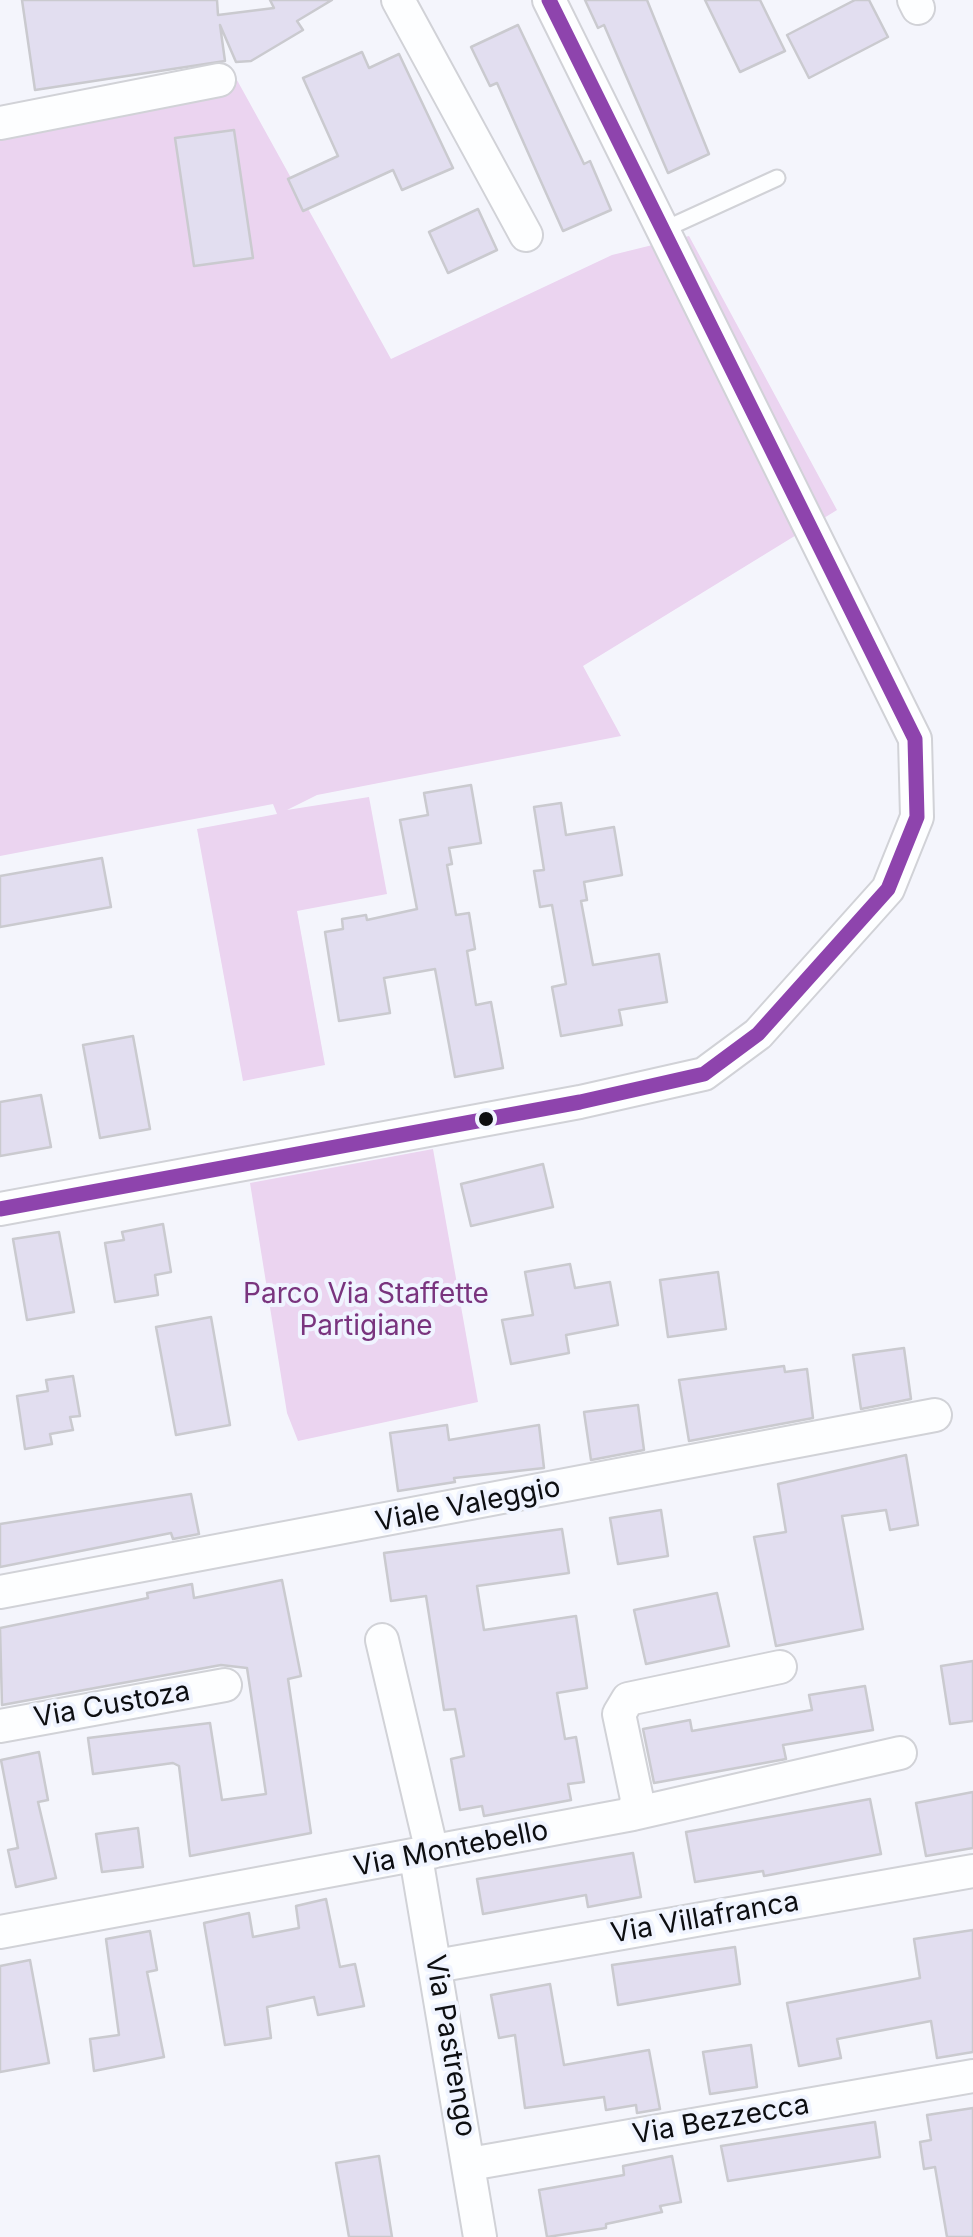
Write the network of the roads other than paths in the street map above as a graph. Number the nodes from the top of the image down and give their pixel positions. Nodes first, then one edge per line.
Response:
1 (398, 0) edge
2 (549, 0) edge
3 (219, 80) dead end
4 (0, 123) edge
5 (777, 178) dead end
6 (663, 230) junction
7 (526, 236) dead end
8 (0, 1208) edge
9 (935, 1415) dead end
10 (0, 1592) edge
11 (382, 1640) dead end
12 (780, 1667) dead end
13 (225, 1685) dead end
14 (0, 1726) edge
15 (900, 1752) dead end
16 (633, 1814) junction
17 (424, 1854) junction
18 (973, 1871) edge
19 (0, 1932) edge
20 (436, 1966) junction
21 (973, 2076) edge
22 (470, 2164) junction
23 (480, 2237) edge

1 - 7 street
2 - 6 street
3 - 4 street
5 - 6 lane
6 - 8 street
9 - 10 street, Viale Valeggio
11 - 17 street, Via Pastrengo
12 - 16 street
13 - 14 street, Via Custoza
15 - 16 street, Via Montebello
16 - 17 street, Via Montebello
17 - 19 street, Via Montebello
17 - 20 street, Via Pastrengo
18 - 20 street, Via Villafranca
20 - 22 street, Via Pastrengo
21 - 22 street, Via Bezzecca
22 - 23 street, Via Pastrengo

